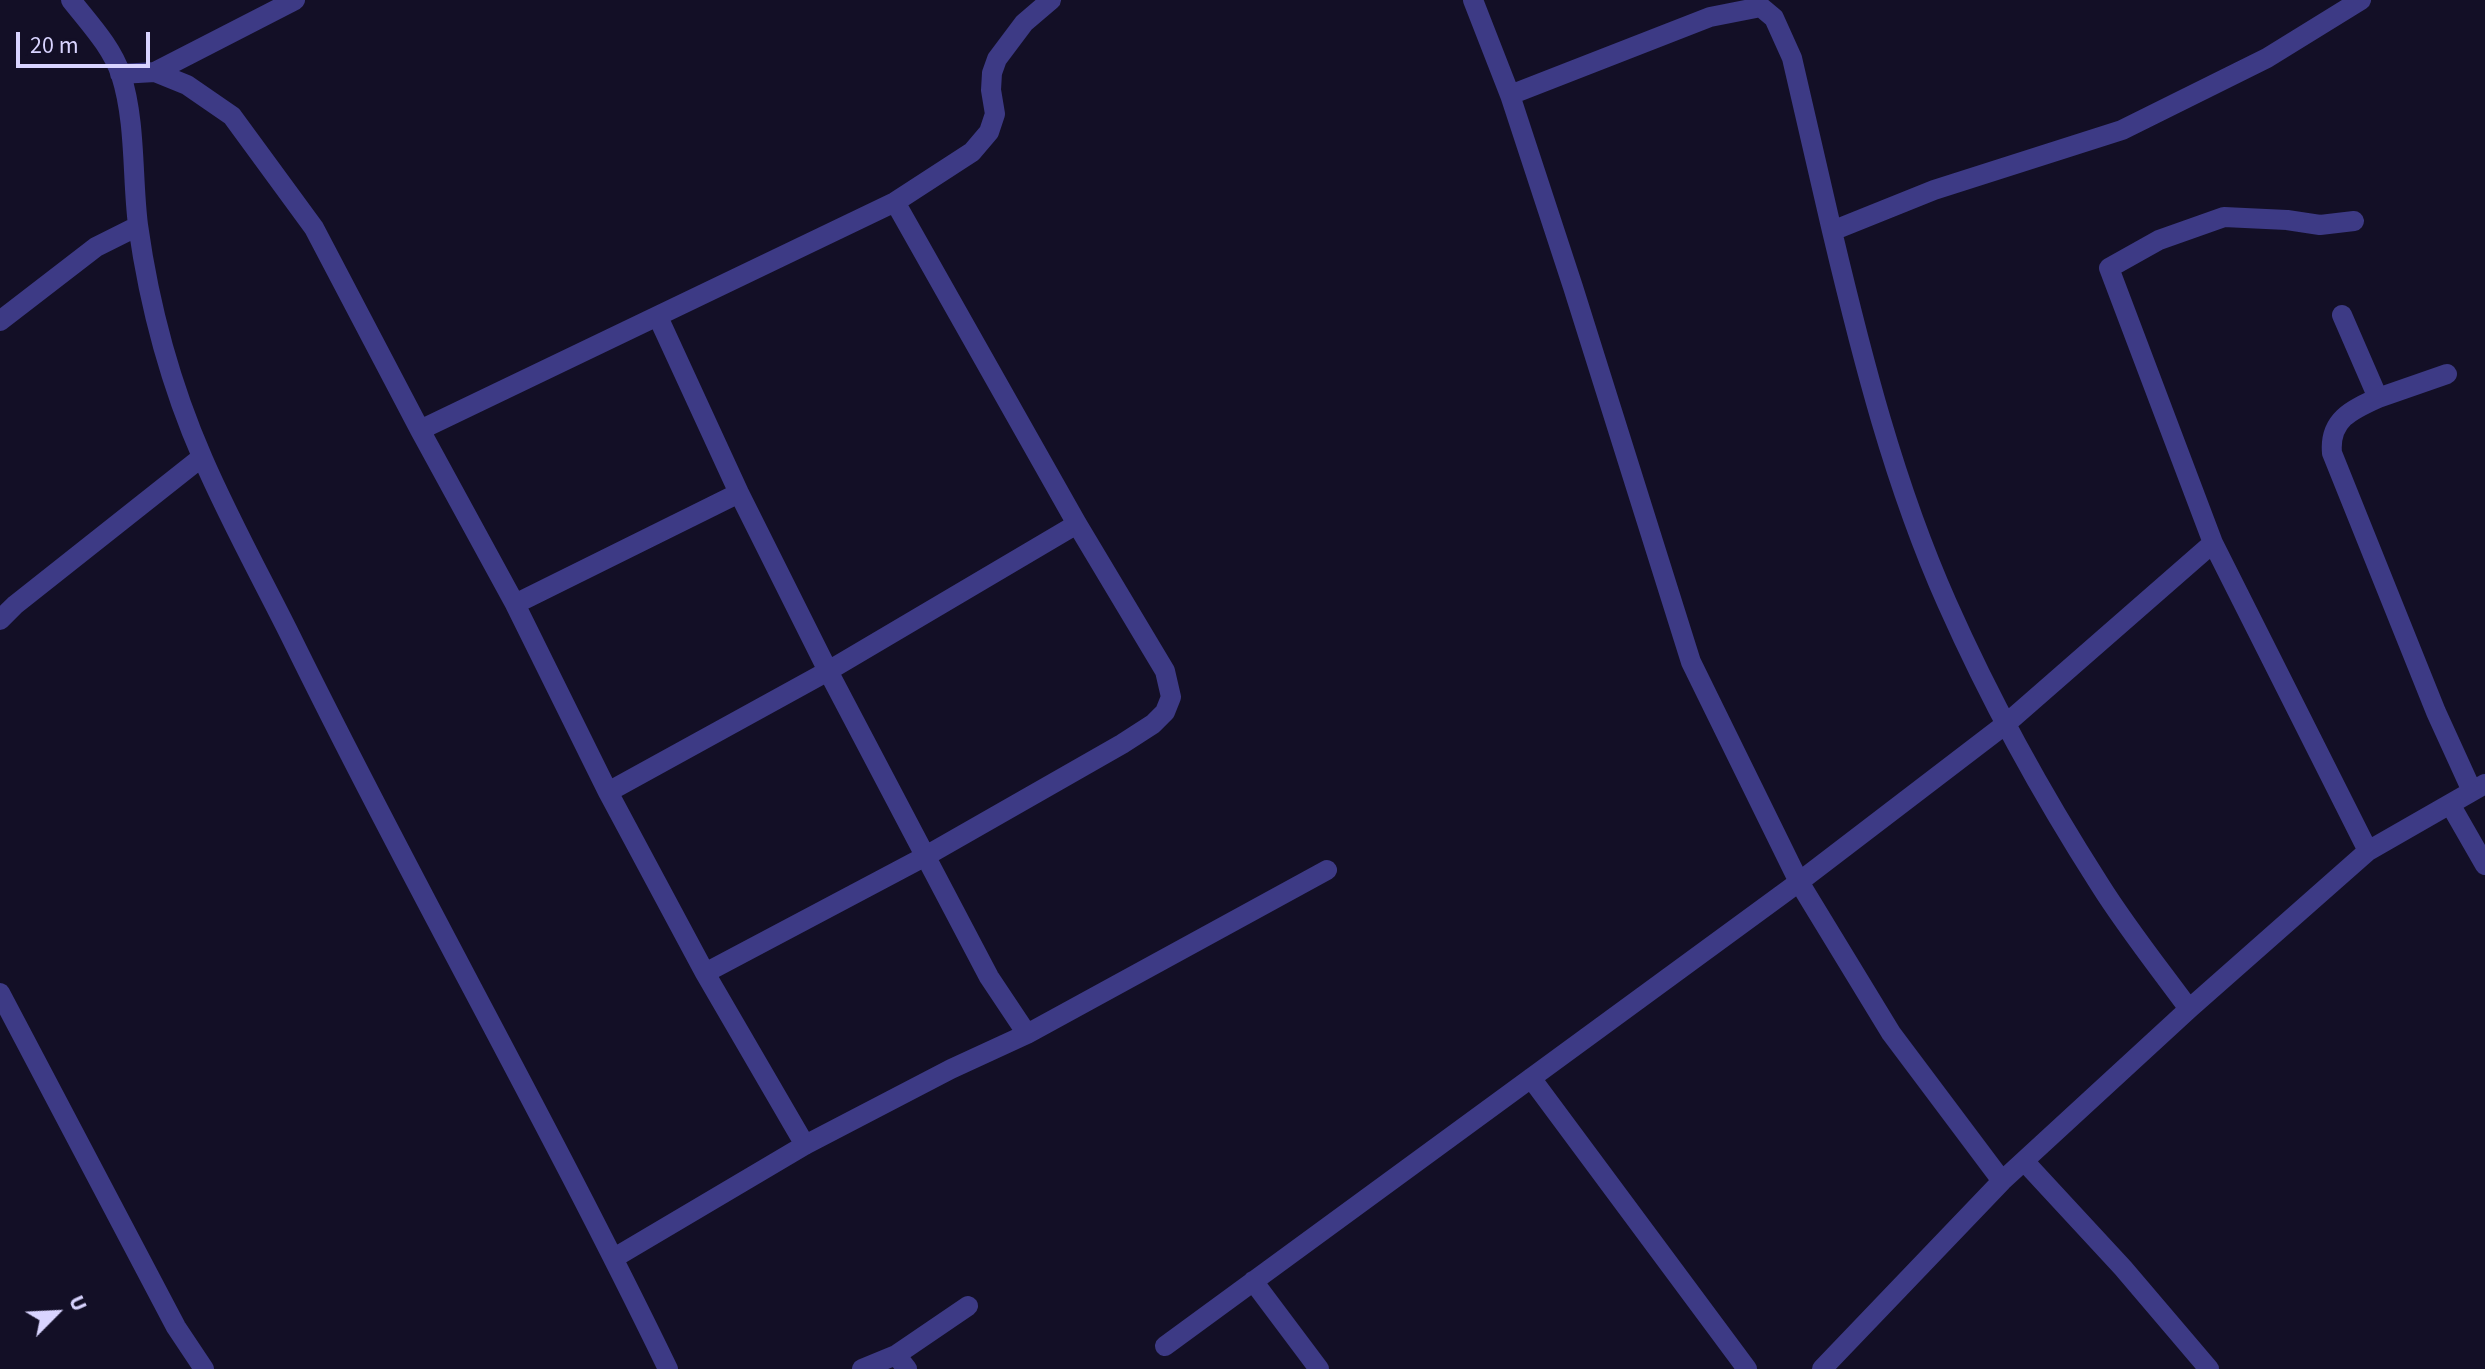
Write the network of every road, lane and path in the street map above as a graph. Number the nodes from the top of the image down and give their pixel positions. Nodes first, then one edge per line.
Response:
1 (71, 0) edge
2 (295, 0) edge
3 (1051, 0) edge
4 (1473, 0) edge
5 (2361, 0) edge
6 (155, 72) junction
7 (120, 74) junction
8 (1510, 95) junction
9 (895, 202) junction
10 (2354, 221) dead end
11 (138, 226) junction
12 (1832, 231) junction
13 (2342, 315) dead end
14 (658, 317) junction
15 (0, 321) edge
16 (2447, 374) dead end
17 (2378, 398) junction
18 (420, 430) junction
19 (202, 457) junction
20 (739, 493) junction
21 (1077, 524) junction
22 (2213, 543) junction
23 (515, 604) junction
24 (0, 620) edge
25 (828, 671) junction
26 (2007, 723) junction
27 (2478, 788) edge
28 (608, 792) junction
29 (2450, 804) junction
30 (2368, 851) junction
31 (924, 857) junction
32 (2485, 865) edge
33 (1327, 870) dead end
34 (1799, 882) junction
35 (705, 973) junction
36 (0, 993) edge
37 (2189, 1009) junction
38 (1027, 1034) junction
39 (1531, 1078) junction
40 (805, 1145) junction
41 (2024, 1161) junction
42 (2002, 1181) junction
43 (614, 1258) junction
44 (1253, 1281) junction
45 (968, 1306) dead end
46 (1165, 1346) dead end
47 (902, 1362) edge
48 (204, 1369) edge
49 (668, 1369) edge
50 (862, 1369) edge
51 (1319, 1369) edge
52 (1747, 1369) edge
53 (1822, 1369) edge
54 (2209, 1369) edge

1 - 7 street
2 - 6 street
3 - 9 street
4 - 8 street
5 - 12 street
6 - 7 street
6 - 18 street
7 - 11 street
8 - 12 street
8 - 34 street
9 - 14 street
9 - 21 street
10 - 22 street
11 - 15 street
11 - 19 street
12 - 26 street
13 - 17 street
14 - 18 street
14 - 20 street
16 - 17 street
17 - 27 street
18 - 23 street
19 - 24 street
19 - 43 street
20 - 23 street
20 - 25 street
21 - 25 street
21 - 31 street
22 - 26 street
22 - 30 street
23 - 28 street
25 - 28 street
25 - 31 street
26 - 34 street
26 - 37 street
27 - 29 street
28 - 35 street
29 - 30 street
29 - 32 street
30 - 37 street
31 - 35 street
31 - 38 street
33 - 38 street
34 - 39 street
34 - 42 street
35 - 40 street
36 - 48 street
37 - 41 street
38 - 40 street
39 - 44 street
39 - 52 street
40 - 43 street
41 - 42 street
41 - 54 street
42 - 53 street
43 - 49 street
44 - 46 street
44 - 51 street
45 - 47 street
47 - 50 street

